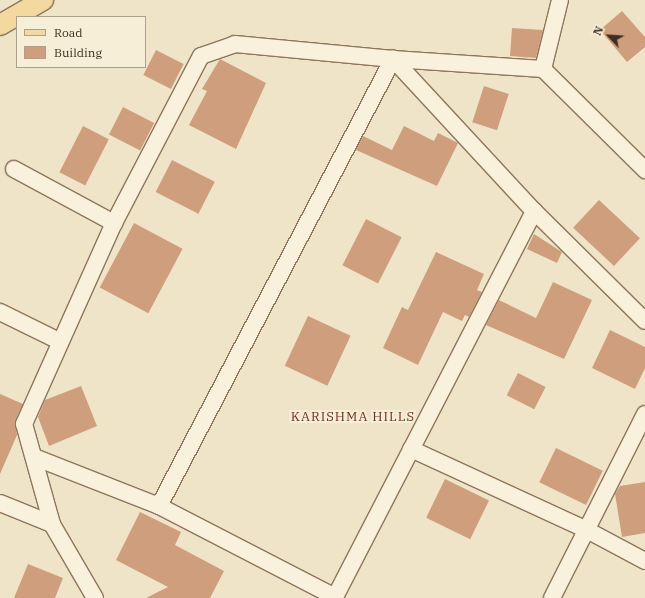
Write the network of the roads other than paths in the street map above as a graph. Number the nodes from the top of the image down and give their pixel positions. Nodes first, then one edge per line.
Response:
1 (18, 0) edge
2 (43, 0) edge
3 (560, 0) edge
4 (0, 11) edge
5 (0, 25) edge
6 (393, 59) junction
7 (543, 69) junction
8 (14, 170) dead end
9 (645, 170) edge
10 (534, 211) junction
11 (114, 223) junction
12 (0, 312) edge
13 (645, 321) edge
14 (59, 341) junction
15 (645, 414) edge
16 (412, 449) junction
17 (34, 457) junction
18 (0, 503) edge
19 (159, 506) junction
20 (52, 524) junction
21 (586, 529) junction
22 (645, 561) edge
23 (95, 598) edge
24 (552, 598) edge

1 - 4 main road
2 - 5 main road
3 - 7 street
6 - 7 street
6 - 10 street
6 - 11 street
6 - 19 street
7 - 9 street
8 - 11 street
10 - 13 street
10 - 16 street
11 - 14 street
12 - 14 street
14 - 17 street
15 - 21 street
16 - 19 street
16 - 21 street
17 - 19 street
17 - 20 street
18 - 20 street
20 - 23 street
21 - 22 street
21 - 24 street

